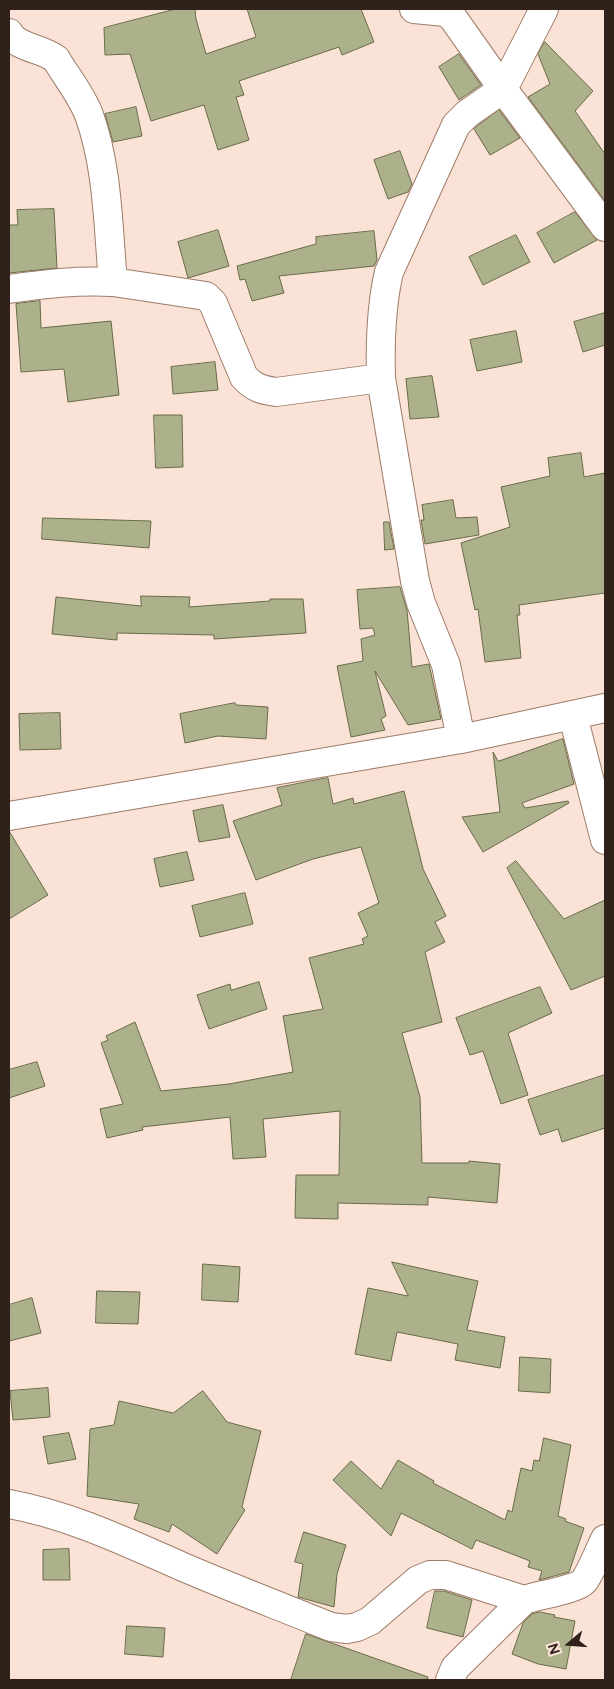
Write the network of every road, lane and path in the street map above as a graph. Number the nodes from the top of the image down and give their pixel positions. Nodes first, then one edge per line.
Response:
1 (414, 9) edge
2 (544, 9) edge
3 (9, 33) edge
4 (504, 89) junction
5 (605, 227) edge
6 (113, 282) junction
7 (9, 288) edge
8 (381, 378) junction
9 (605, 708) edge
10 (572, 716) junction
11 (461, 738) junction
12 (9, 816) edge
13 (605, 840) edge
14 (9, 1504) edge
15 (605, 1539) edge
16 (524, 1600) junction
17 (450, 1680) edge

1 - 4 street
2 - 4 street
3 - 6 street
4 - 5 street
4 - 8 street
6 - 7 street
6 - 8 street
8 - 11 street
9 - 10 street
10 - 11 street
10 - 13 street
11 - 12 street
14 - 16 street
15 - 16 street
16 - 17 street

